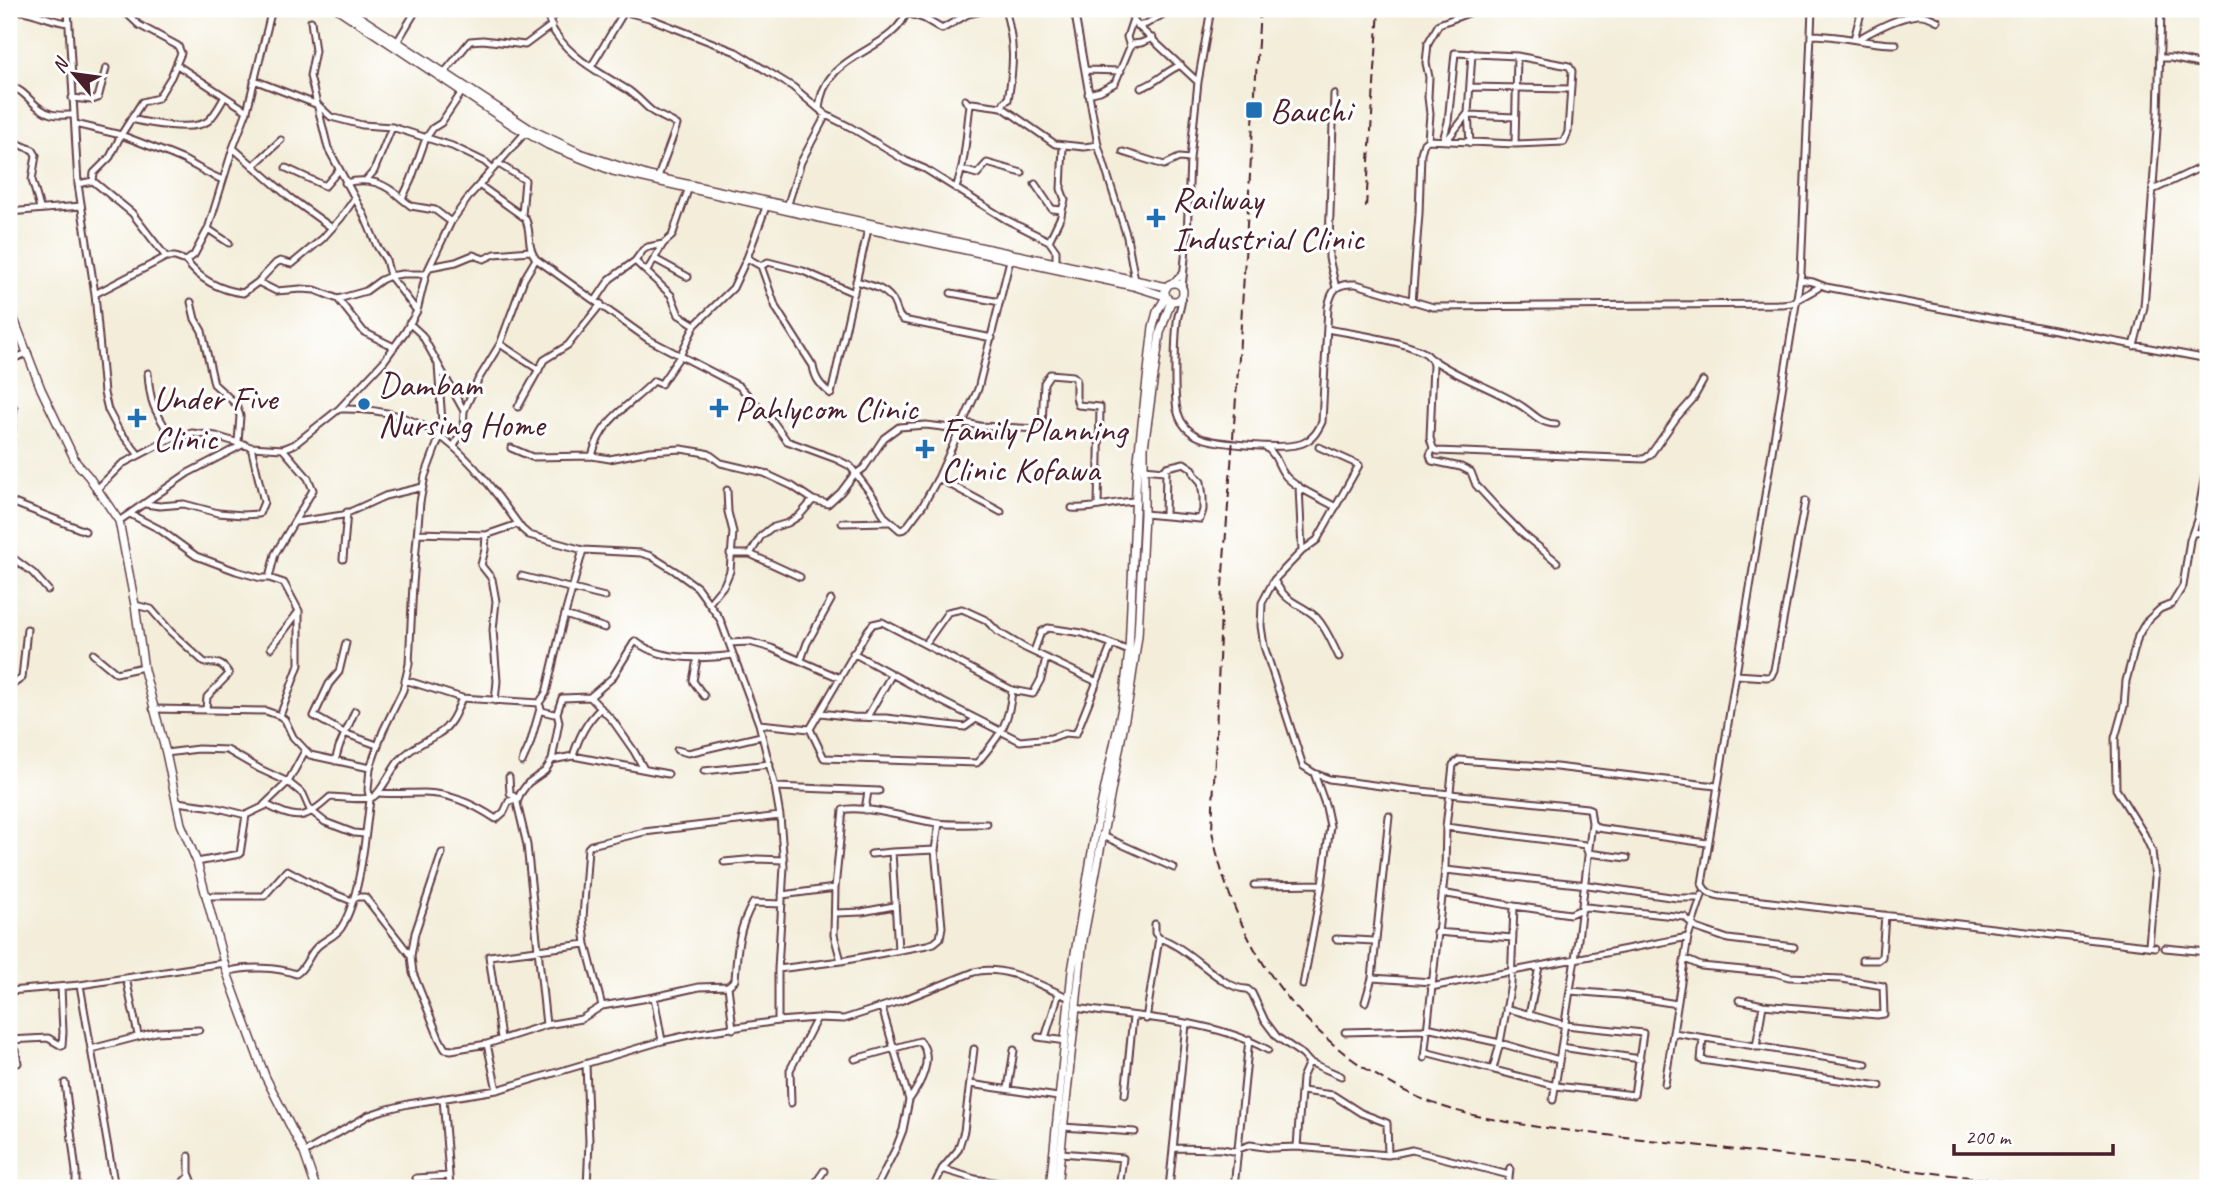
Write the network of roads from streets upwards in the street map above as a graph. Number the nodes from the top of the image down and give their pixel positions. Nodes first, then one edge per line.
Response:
1 (68, 9) edge
2 (122, 9) edge
3 (272, 9) edge
4 (338, 9) edge
5 (347, 9) edge
6 (417, 9) edge
7 (544, 9) edge
8 (557, 9) edge
9 (614, 9) edge
10 (991, 9) edge
11 (1005, 9) edge
12 (1074, 9) edge
13 (1127, 9) edge
14 (1174, 9) edge
15 (1210, 9) edge
16 (1479, 9) edge
17 (1496, 9) edge
18 (1523, 9) edge
19 (1812, 9) edge
20 (1862, 9) edge
21 (2161, 9) edge
22 (625, 10) edge
23 (9, 11) edge
24 (907, 11) edge
25 (1133, 19) junction
26 (311, 21) dead end
27 (1938, 21) dead end
28 (552, 22) junction
29 (68, 23) junction
30 (1138, 26) junction
31 (1811, 35) junction
32 (1153, 38) junction
33 (1855, 39) junction
34 (397, 42) junction
35 (1896, 44) dead end
36 (1130, 47) junction
37 (1472, 53) junction
38 (1517, 56) junction
39 (2161, 58) junction
40 (177, 65) junction
41 (1181, 65) junction
42 (2208, 66) edge
43 (591, 67) junction
44 (106, 68) dead end
45 (1085, 70) junction
46 (1121, 71) junction
47 (444, 74) junction
48 (254, 80) junction
49 (1198, 82) junction
50 (9, 86) edge
51 (1470, 87) junction
52 (1141, 88) dead end
53 (1516, 88) junction
54 (1570, 89) junction
55 (462, 92) junction
56 (1088, 94) junction
57 (1334, 94) dead end
58 (72, 98) junction
59 (224, 98) junction
60 (965, 100) dead end
61 (972, 103) dead end
62 (318, 105) junction
63 (1002, 107) junction
64 (819, 109) junction
65 (247, 111) junction
66 (1469, 114) junction
67 (74, 115) junction
68 (826, 115) junction
69 (1515, 117) junction
70 (131, 119) junction
71 (75, 124) junction
72 (392, 127) junction
73 (525, 133) junction
74 (121, 135) junction
75 (426, 138) junction
76 (9, 140) edge
77 (281, 140) dead end
78 (1428, 140) junction
79 (1445, 140) junction
80 (1470, 143) junction
81 (1515, 144) junction
82 (1098, 145) junction
83 (1063, 146) junction
84 (233, 148) junction
85 (1123, 152) dead end
86 (1190, 159) junction
87 (498, 163) junction
88 (2208, 164) edge
89 (253, 166) junction
90 (286, 168) dead end
91 (493, 169) junction
92 (339, 170) junction
93 (963, 170) junction
94 (1023, 173) dead end
95 (657, 177) junction
96 (367, 179) junction
97 (223, 180) junction
98 (93, 181) junction
99 (345, 183) junction
100 (78, 184) junction
101 (1035, 184) dead end
102 (479, 185) junction
103 (956, 188) junction
104 (688, 190) junction
105 (2153, 190) junction
106 (355, 198) junction
107 (402, 200) junction
108 (788, 204) junction
109 (81, 206) junction
110 (766, 206) junction
111 (40, 208) junction
112 (1062, 210) junction
113 (9, 212) edge
114 (522, 215) junction
115 (451, 222) junction
116 (332, 228) junction
117 (208, 229) junction
118 (868, 229) junction
119 (1049, 241) junction
120 (229, 243) dead end
121 (663, 244) junction
122 (530, 251) junction
123 (166, 257) junction
124 (747, 258) junction
125 (536, 259) junction
126 (655, 259) junction
127 (1010, 260) junction
128 (186, 261) junction
129 (635, 261) junction
130 (1056, 263) junction
131 (761, 266) junction
132 (430, 267) junction
133 (647, 271) junction
134 (1801, 272) junction
135 (426, 274) junction
136 (1182, 274) junction
137 (390, 276) junction
138 (688, 277) dead end
139 (1135, 279) junction
140 (856, 281) junction
141 (258, 282) junction
142 (1813, 282) junction
143 (1799, 283) junction
144 (1170, 285) junction
145 (1826, 287) junction
146 (1336, 288) junction
147 (1818, 288) junction
148 (1182, 291) junction
149 (854, 293) junction
150 (951, 293) dead end
151 (96, 294) junction
152 (338, 299) junction
153 (1169, 299) junction
154 (1797, 299) junction
155 (191, 302) dead end
156 (599, 302) junction
157 (1000, 302) junction
158 (1412, 302) junction
159 (9, 306) edge
160 (417, 311) junction
161 (1178, 316) junction
162 (410, 323) junction
163 (695, 325) junction
164 (1327, 329) junction
165 (992, 338) junction
166 (500, 344) junction
167 (2134, 346) junction
168 (394, 347) junction
169 (28, 353) junction
170 (680, 356) junction
171 (1432, 359) junction
172 (2208, 359) edge
173 (9, 360) edge
174 (438, 365) junction
175 (540, 370) junction
176 (148, 373) dead end
177 (1703, 381) dead end
178 (9, 400) edge
179 (518, 407) dead end
180 (339, 409) junction
181 (464, 411) junction
182 (962, 422) junction
183 (1556, 424) dead end
184 (959, 429) junction
185 (440, 436) junction
186 (172, 438) junction
187 (244, 445) junction
188 (454, 446) junction
189 (1266, 447) junction
190 (1319, 447) dead end
191 (511, 448) dead end
192 (1433, 448) junction
193 (283, 449) junction
194 (139, 455) junction
195 (592, 456) junction
196 (2208, 458) edge
197 (9, 462) edge
198 (1144, 469) junction
199 (1166, 471) junction
200 (856, 473) junction
201 (938, 478) junction
202 (1299, 486) junction
203 (423, 487) junction
204 (96, 490) junction
205 (727, 491) dead end
206 (813, 500) junction
207 (9, 501) edge
208 (1137, 501) junction
209 (1805, 501) dead end
210 (145, 504) junction
211 (1098, 506) junction
212 (1336, 507) junction
213 (1072, 508) dead end
214 (348, 512) junction
215 (1001, 512) dead end
216 (130, 514) junction
217 (1144, 514) junction
218 (1165, 514) junction
219 (119, 521) junction
220 (888, 522) junction
221 (295, 523) junction
222 (842, 523) dead end
223 (518, 524) junction
224 (85, 531) dead end
225 (418, 533) junction
226 (2194, 533) junction
227 (2208, 533) edge
228 (485, 535) junction
229 (583, 550) junction
230 (1302, 551) junction
231 (730, 554) junction
232 (750, 554) junction
233 (9, 555) edge
234 (343, 559) dead end
235 (1556, 562) dead end
236 (521, 576) dead end
237 (800, 577) dead end
238 (269, 578) junction
239 (1274, 580) junction
240 (573, 589) junction
241 (48, 590) dead end
242 (605, 597) dead end
243 (831, 600) dead end
244 (710, 602) junction
245 (135, 605) junction
246 (299, 611) junction
247 (565, 615) junction
248 (605, 628) dead end
249 (27, 629) dead end
250 (627, 637) dead end
251 (635, 641) junction
252 (346, 643) dead end
253 (729, 643) junction
254 (926, 643) junction
255 (1112, 644) junction
256 (271, 648) dead end
257 (1034, 651) junction
258 (853, 653) junction
259 (93, 654) dead end
260 (733, 655) junction
261 (1131, 657) junction
262 (1339, 657) dead end
263 (1046, 658) junction
264 (696, 659) junction
265 (801, 660) junction
266 (143, 667) junction
267 (892, 674) junction
268 (1736, 675) junction
269 (840, 678) junction
270 (405, 680) junction
271 (1097, 682) junction
272 (9, 687) edge
273 (1012, 690) junction
274 (704, 696) dead end
275 (590, 697) junction
276 (462, 698) junction
277 (495, 701) junction
278 (540, 706) junction
279 (601, 708) junction
280 (153, 709) junction
281 (206, 709) junction
282 (355, 711) dead end
283 (557, 713) junction
284 (821, 713) junction
285 (280, 716) junction
286 (867, 717) junction
287 (976, 719) junction
288 (759, 724) junction
289 (810, 729) junction
290 (1003, 731) junction
291 (344, 733) junction
292 (761, 736) junction
293 (377, 745) junction
294 (677, 750) dead end
295 (305, 751) junction
296 (166, 754) junction
297 (573, 756) junction
298 (552, 760) junction
299 (335, 761) junction
300 (522, 762) dead end
301 (769, 764) junction
302 (370, 768) junction
303 (643, 769) junction
304 (704, 771) dead end
305 (1314, 773) junction
306 (668, 774) dead end
307 (509, 777) dead end
308 (288, 782) junction
309 (1716, 786) junction
310 (775, 787) junction
311 (868, 791) junction
312 (878, 791) dead end
313 (379, 793) junction
314 (1451, 793) junction
315 (517, 799) junction
316 (370, 800) junction
317 (177, 802) junction
318 (260, 810) junction
319 (865, 810) junction
320 (314, 812) junction
321 (246, 815) junction
322 (780, 816) junction
323 (1389, 816) dead end
324 (939, 823) junction
325 (1592, 823) junction
326 (987, 824) dead end
327 (1446, 827) junction
328 (365, 834) junction
329 (1101, 835) junction
330 (1707, 842) junction
331 (935, 850) junction
332 (892, 852) junction
333 (442, 853) dead end
334 (1588, 853) junction
335 (871, 854) dead end
336 (1627, 858) dead end
337 (784, 860) junction
338 (197, 862) junction
339 (723, 862) dead end
340 (1174, 867) dead end
341 (1444, 870) junction
342 (1322, 884) junction
343 (1254, 885) dead end
344 (1583, 885) junction
345 (835, 888) junction
346 (1704, 890) junction
347 (1442, 894) junction
348 (782, 895) junction
349 (206, 896) junction
350 (1701, 898) junction
351 (353, 899) junction
352 (1087, 900) junction
353 (782, 904) junction
354 (894, 906) junction
355 (1514, 906) junction
356 (1581, 910) junction
357 (836, 913) junction
358 (1885, 915) junction
359 (1155, 924) dead end
360 (1692, 925) junction
361 (1436, 932) junction
362 (1688, 937) junction
363 (1159, 938) junction
364 (1513, 938) junction
365 (1336, 939) dead end
366 (1374, 941) junction
367 (586, 944) junction
368 (1794, 947) dead end
369 (2165, 948) dead end
370 (539, 950) junction
371 (898, 950) junction
372 (2208, 952) edge
373 (411, 956) junction
374 (1575, 958) junction
375 (1685, 959) junction
376 (1862, 960) dead end
377 (841, 961) junction
378 (224, 963) junction
379 (1539, 967) junction
380 (778, 969) junction
381 (1512, 970) junction
382 (227, 972) junction
383 (126, 978) junction
384 (1371, 978) junction
385 (80, 985) junction
386 (1303, 985) dead end
387 (1431, 985) junction
388 (728, 986) junction
389 (61, 987) junction
390 (9, 991) edge
391 (1570, 991) junction
392 (1059, 993) junction
393 (654, 997) junction
394 (1070, 998) junction
395 (1739, 1000) dead end
396 (1365, 1002) dead end
397 (1677, 1004) junction
398 (1763, 1005) junction
399 (602, 1006) junction
400 (882, 1008) junction
401 (1076, 1008) junction
402 (1506, 1008) junction
403 (1529, 1016) junction
404 (1133, 1017) junction
405 (817, 1018) junction
406 (1146, 1019) junction
407 (778, 1021) junction
408 (1186, 1024) junction
409 (546, 1025) junction
410 (1565, 1025) junction
411 (733, 1029) junction
412 (1427, 1029) junction
413 (199, 1030) dead end
414 (1345, 1031) dead end
415 (1674, 1033) junction
416 (138, 1035) junction
417 (1038, 1037) dead end
418 (501, 1038) junction
419 (1045, 1038) junction
420 (1703, 1038) junction
421 (1249, 1039) junction
422 (662, 1041) junction
423 (1066, 1041) junction
424 (9, 1042) edge
425 (1500, 1043) junction
426 (487, 1044) junction
427 (1756, 1047) junction
428 (893, 1048) junction
429 (1561, 1048) junction
430 (91, 1049) junction
431 (974, 1049) dead end
432 (1014, 1050) dead end
433 (1268, 1050) dead end
434 (855, 1059) dead end
435 (1640, 1059) junction
436 (1559, 1060) junction
437 (1309, 1062) junction
438 (18, 1063) dead end
439 (586, 1064) junction
440 (1866, 1064) dead end
441 (1493, 1069) junction
442 (1341, 1076) dead end
443 (65, 1083) dead end
444 (970, 1084) junction
445 (1665, 1084) dead end
446 (1556, 1086) junction
447 (1880, 1086) dead end
448 (1008, 1089) junction
449 (497, 1090) junction
450 (1302, 1091) junction
451 (1125, 1095) dead end
452 (1058, 1097) junction
453 (443, 1098) junction
454 (909, 1100) junction
455 (1553, 1100) dead end
456 (791, 1103) dead end
457 (1063, 1127) junction
458 (1135, 1132) dead end
459 (1297, 1147) junction
460 (1173, 1148) junction
461 (1237, 1151) junction
462 (304, 1153) junction
463 (1061, 1153) junction
464 (1388, 1155) junction
465 (189, 1156) dead end
466 (1510, 1168) dead end
467 (942, 1169) junction
468 (824, 1171) dead end
469 (1509, 1175) junction
470 (449, 1176) junction
471 (190, 1177) junction
472 (416, 1178) dead end
473 (76, 1188) edge
474 (115, 1188) edge
475 (179, 1188) edge
476 (195, 1188) edge
477 (316, 1188) edge
478 (450, 1188) edge
479 (587, 1188) edge
480 (812, 1188) edge
481 (876, 1188) edge
482 (933, 1188) edge
483 (1030, 1188) edge
484 (1050, 1188) edge
485 (1057, 1188) edge
486 (1119, 1188) edge
487 (1169, 1188) edge
488 (1234, 1188) edge
489 (1508, 1188) edge

1 - 29 street
2 - 40 street
3 - 48 street
4 - 55 street
5 - 34 street
6 - 34 street
7 - 28 street
8 - 28 street
9 - 22 street
10 - 24 street
11 - 63 street
12 - 45 street
13 - 25 street
14 - 30 street
15 - 49 street
16 - 78 street
17 - 18 street
19 - 31 street
20 - 33 street
21 - 39 street
22 - 43 street
22 - 64 street
23 - 29 street
24 - 64 street
25 - 30 street
25 - 36 street
26 - 62 street
27 - 33 street
28 - 43 street
28 - 47 street
29 - 58 street
30 - 32 street
31 - 33 street
31 - 134 street
32 - 36 street
32 - 41 street
33 - 35 street
34 - 47 street
36 - 46 street
37 - 38 street
37 - 51 street
37 - 79 street
38 - 53 street
38 - 54 street
39 - 42 street
39 - 105 street
40 - 59 street
40 - 70 street
41 - 49 street
41 - 52 street
43 - 95 street
44 - 58 street
45 - 46 street
45 - 56 street
46 - 56 street
47 - 95 street
48 - 62 street
48 - 65 street
49 - 86 street
50 - 67 street
51 - 53 street
51 - 66 street
53 - 54 street
53 - 69 street
54 - 81 street
55 - 73 street
55 - 75 street
56 - 82 street
57 - 146 street
58 - 67 street
59 - 65 street
59 - 70 street
60 - 93 street
61 - 63 street
62 - 72 street
62 - 92 street
63 - 83 street
64 - 68 street
65 - 84 street
66 - 69 street
66 - 79 street
66 - 80 street
67 - 71 street
68 - 103 street
68 - 108 street
69 - 81 street
70 - 74 street
71 - 74 street
71 - 100 street
72 - 75 street
72 - 96 street
73 - 87 street
73 - 104 street
74 - 97 street
74 - 98 street
75 - 91 street
75 - 107 street
76 - 111 street
77 - 89 street
78 - 79 street
78 - 158 street
79 - 80 street
80 - 81 street
82 - 83 street
82 - 139 street
83 - 112 street
84 - 89 street
84 - 97 street
85 - 86 street
86 - 136 street
87 - 91 street
87 - 114 street
88 - 105 street
89 - 116 street
90 - 92 street
91 - 102 street
92 - 99 street
93 - 94 street
93 - 103 street
95 - 108 street
96 - 99 street
96 - 107 street
97 - 117 street
98 - 100 street
98 - 123 street
99 - 106 street
100 - 109 street
101 - 112 street
102 - 114 street
102 - 115 street
103 - 119 street
104 - 110 street
104 - 121 street
105 - 167 street
106 - 116 street
106 - 137 street
107 - 115 street
108 - 130 street
109 - 111 street
109 - 151 street
110 - 118 street
110 - 124 street
111 - 113 street
112 - 119 street
114 - 122 street
115 - 132 street
116 - 141 street
117 - 120 street
117 - 128 street
118 - 127 street
118 - 140 street
119 - 130 street
121 - 126 street
121 - 129 street
122 - 125 street
122 - 132 street
123 - 128 street
123 - 151 street
124 - 131 street
124 - 163 street
125 - 156 street
125 - 166 street
126 - 133 street
126 - 138 street
127 - 153 street
127 - 157 street
128 - 141 street
129 - 133 street
129 - 156 street
130 - 139 street
131 - 149 street
131 - 149 street
132 - 135 street
133 - 163 street
134 - 142 street
134 - 143 street
135 - 137 street
135 - 160 street
136 - 144 street
136 - 148 street
137 - 152 street
137 - 160 street
139 - 144 street
140 - 149 street
140 - 165 street
141 - 152 street
142 - 143 street
142 - 145 street
143 - 147 street
143 - 154 street
144 - 148 street
144 - 153 street
145 - 147 street
145 - 167 street
146 - 158 street
146 - 164 street
147 - 154 street
148 - 153 street
148 - 161 street
150 - 157 street
151 - 194 street
152 - 168 street
153 - 161 street
153 - 198 street
153 - 208 street
154 - 158 street
154 - 268 street
155 - 187 street
156 - 170 street
156 - 175 street
157 - 165 street
159 - 169 street
160 - 162 street
161 - 189 street
162 - 168 street
162 - 174 street
163 - 170 street
164 - 171 street
164 - 189 street
165 - 182 street
166 - 175 street
166 - 181 street
167 - 172 street
168 - 180 street
169 - 173 street
169 - 204 street
170 - 195 street
170 - 200 street
171 - 183 street
171 - 192 street
174 - 181 street
174 - 185 street
175 - 179 street
176 - 186 street
177 - 192 street
178 - 197 street
180 - 185 street
180 - 193 street
181 - 188 street
182 - 184 street
182 - 211 street
184 - 200 street
184 - 201 street
185 - 188 street
185 - 203 street
186 - 187 street
186 - 194 street
187 - 193 street
187 - 210 street
187 - 210 street
188 - 223 street
189 - 202 street
190 - 212 street
191 - 195 street
192 - 235 street
193 - 221 street
194 - 204 street
195 - 206 street
196 - 226 street
198 - 199 street
198 - 217 street
199 - 218 street
199 - 218 street
200 - 206 street
200 - 220 street
201 - 215 street
201 - 220 street
202 - 212 street
202 - 230 street
203 - 214 street
203 - 225 street
204 - 219 street
205 - 231 street
206 - 232 street
207 - 224 street
208 - 211 street
208 - 261 street
209 - 268 street
210 - 216 street
211 - 213 street
212 - 230 street
214 - 221 street
214 - 234 street
216 - 219 street
216 - 238 street
217 - 218 street
217 - 261 street
219 - 245 street
220 - 222 street
221 - 238 street
223 - 228 street
223 - 229 street
225 - 228 street
225 - 270 street
226 - 227 street
226 - 358 street
228 - 277 street
229 - 240 street
229 - 244 street
230 - 239 street
231 - 232 street
231 - 244 street
232 - 237 street
233 - 241 street
236 - 240 street
238 - 246 street
239 - 262 street
239 - 305 street
240 - 242 street
240 - 247 street
243 - 265 street
244 - 253 street
245 - 266 street
245 - 281 street
246 - 256 street
246 - 285 street
247 - 248 street
247 - 278 street
249 - 272 street
250 - 251 street
251 - 264 street
251 - 275 street
252 - 291 street
253 - 260 street
253 - 265 street
254 - 257 street
254 - 258 street
254 - 273 street
255 - 257 street
255 - 261 street
255 - 271 street
257 - 263 street
258 - 267 street
258 - 269 street
259 - 266 street
260 - 264 street
260 - 288 street
261 - 329 street
261 - 352 street
263 - 271 street
263 - 273 street
264 - 274 street
265 - 269 street
266 - 280 street
267 - 286 street
267 - 287 street
268 - 309 street
269 - 284 street
270 - 276 street
270 - 293 street
271 - 290 street
273 - 290 street
275 - 279 street
275 - 283 street
276 - 277 street
276 - 313 street
277 - 278 street
278 - 283 street
278 - 300 street
279 - 297 street
279 - 303 street
280 - 281 street
280 - 296 street
281 - 285 street
282 - 291 street
283 - 298 street
284 - 286 street
284 - 289 street
285 - 295 street
286 - 287 street
287 - 290 street
288 - 289 street
288 - 292 street
289 - 290 street
291 - 293 street
291 - 299 street
292 - 294 street
292 - 301 street
293 - 302 street
295 - 299 street
295 - 308 street
296 - 308 street
296 - 317 street
297 - 298 street
297 - 303 street
298 - 315 street
299 - 302 street
301 - 304 street
301 - 310 street
302 - 316 street
303 - 306 street
305 - 314 street
305 - 342 street
307 - 315 street
308 - 318 street
308 - 320 street
309 - 314 street
309 - 330 street
310 - 311 street
310 - 322 street
311 - 312 street
311 - 319 street
313 - 315 street
313 - 316 street
314 - 325 street
314 - 327 street
315 - 370 street
316 - 320 street
316 - 328 street
317 - 321 street
317 - 338 street
318 - 320 street
318 - 321 street
319 - 324 street
319 - 345 street
320 - 328 street
321 - 338 street
322 - 337 street
322 - 367 street
323 - 366 street
324 - 326 street
324 - 331 street
325 - 330 street
325 - 334 street
327 - 334 street
327 - 341 street
328 - 351 street
329 - 340 street
329 - 352 street
330 - 346 street
331 - 332 street
331 - 371 street
332 - 335 street
332 - 354 street
333 - 373 street
334 - 336 street
334 - 344 street
337 - 339 street
337 - 348 street
338 - 349 street
341 - 344 street
341 - 347 street
342 - 343 street
342 - 386 street
344 - 350 street
344 - 356 street
345 - 348 street
345 - 357 street
346 - 350 street
346 - 358 street
347 - 355 street
347 - 361 street
348 - 353 street
349 - 351 street
349 - 378 street
350 - 360 street
351 - 373 street
351 - 382 street
352 - 394 street
352 - 401 street
353 - 380 street
353 - 388 street
354 - 357 street
354 - 371 street
355 - 356 street
355 - 364 street
356 - 360 street
356 - 374 street
357 - 377 street
358 - 376 street
359 - 363 street
360 - 362 street
360 - 368 street
361 - 364 street
361 - 387 street
362 - 374 street
362 - 375 street
363 - 406 street
363 - 437 street
364 - 381 street
365 - 366 street
366 - 384 street
367 - 370 street
367 - 399 street
369 - 372 street
370 - 409 street
370 - 418 street
371 - 377 street
373 - 426 street
374 - 379 street
374 - 391 street
375 - 397 street
375 - 398 street
377 - 380 street
378 - 382 street
378 - 383 street
379 - 381 street
379 - 403 street
380 - 407 street
381 - 387 street
381 - 402 street
382 - 462 street
383 - 385 street
383 - 416 street
384 - 387 street
384 - 396 street
385 - 389 street
385 - 430 street
387 - 412 street
388 - 393 street
388 - 411 street
389 - 390 street
389 - 424 street
391 - 397 street
391 - 410 street
392 - 394 street
392 - 400 street
392 - 419 street
393 - 399 street
393 - 422 street
394 - 423 street
395 - 398 street
397 - 415 street
398 - 427 street
399 - 409 street
400 - 405 street
400 - 428 street
401 - 404 street
401 - 457 street
402 - 403 street
402 - 425 street
403 - 410 street
404 - 406 street
404 - 451 street
405 - 407 street
405 - 456 street
406 - 408 street
407 - 411 street
408 - 421 street
408 - 460 street
409 - 418 street
410 - 429 street
410 - 435 street
411 - 422 street
412 - 414 street
412 - 425 street
412 - 441 street
413 - 416 street
415 - 420 street
415 - 445 street
416 - 430 street
417 - 419 street
418 - 426 street
419 - 423 street
420 - 427 street
420 - 447 street
421 - 433 street
421 - 461 street
422 - 439 street
423 - 452 street
424 - 438 street
425 - 436 street
425 - 441 street
426 - 449 street
427 - 440 street
428 - 434 street
428 - 454 street
428 - 454 street
429 - 435 street
429 - 436 street
430 - 474 street
431 - 444 street
432 - 448 street
435 - 446 street
436 - 446 street
437 - 442 street
437 - 450 street
439 - 449 street
439 - 479 street
441 - 446 street
443 - 473 street
444 - 448 street
444 - 467 street
446 - 455 street
448 - 452 street
449 - 453 street
450 - 459 street
450 - 464 street
452 - 484 street
453 - 462 street
453 - 470 street
454 - 481 street
457 - 458 street
457 - 463 street
459 - 461 street
459 - 464 street
460 - 461 street
460 - 487 street
461 - 488 street
462 - 477 street
463 - 485 street
463 - 486 street
464 - 469 street
465 - 471 street
466 - 469 street
467 - 482 street
467 - 483 street
468 - 480 street
469 - 489 street
470 - 472 street
470 - 478 street
471 - 475 street
471 - 476 street

